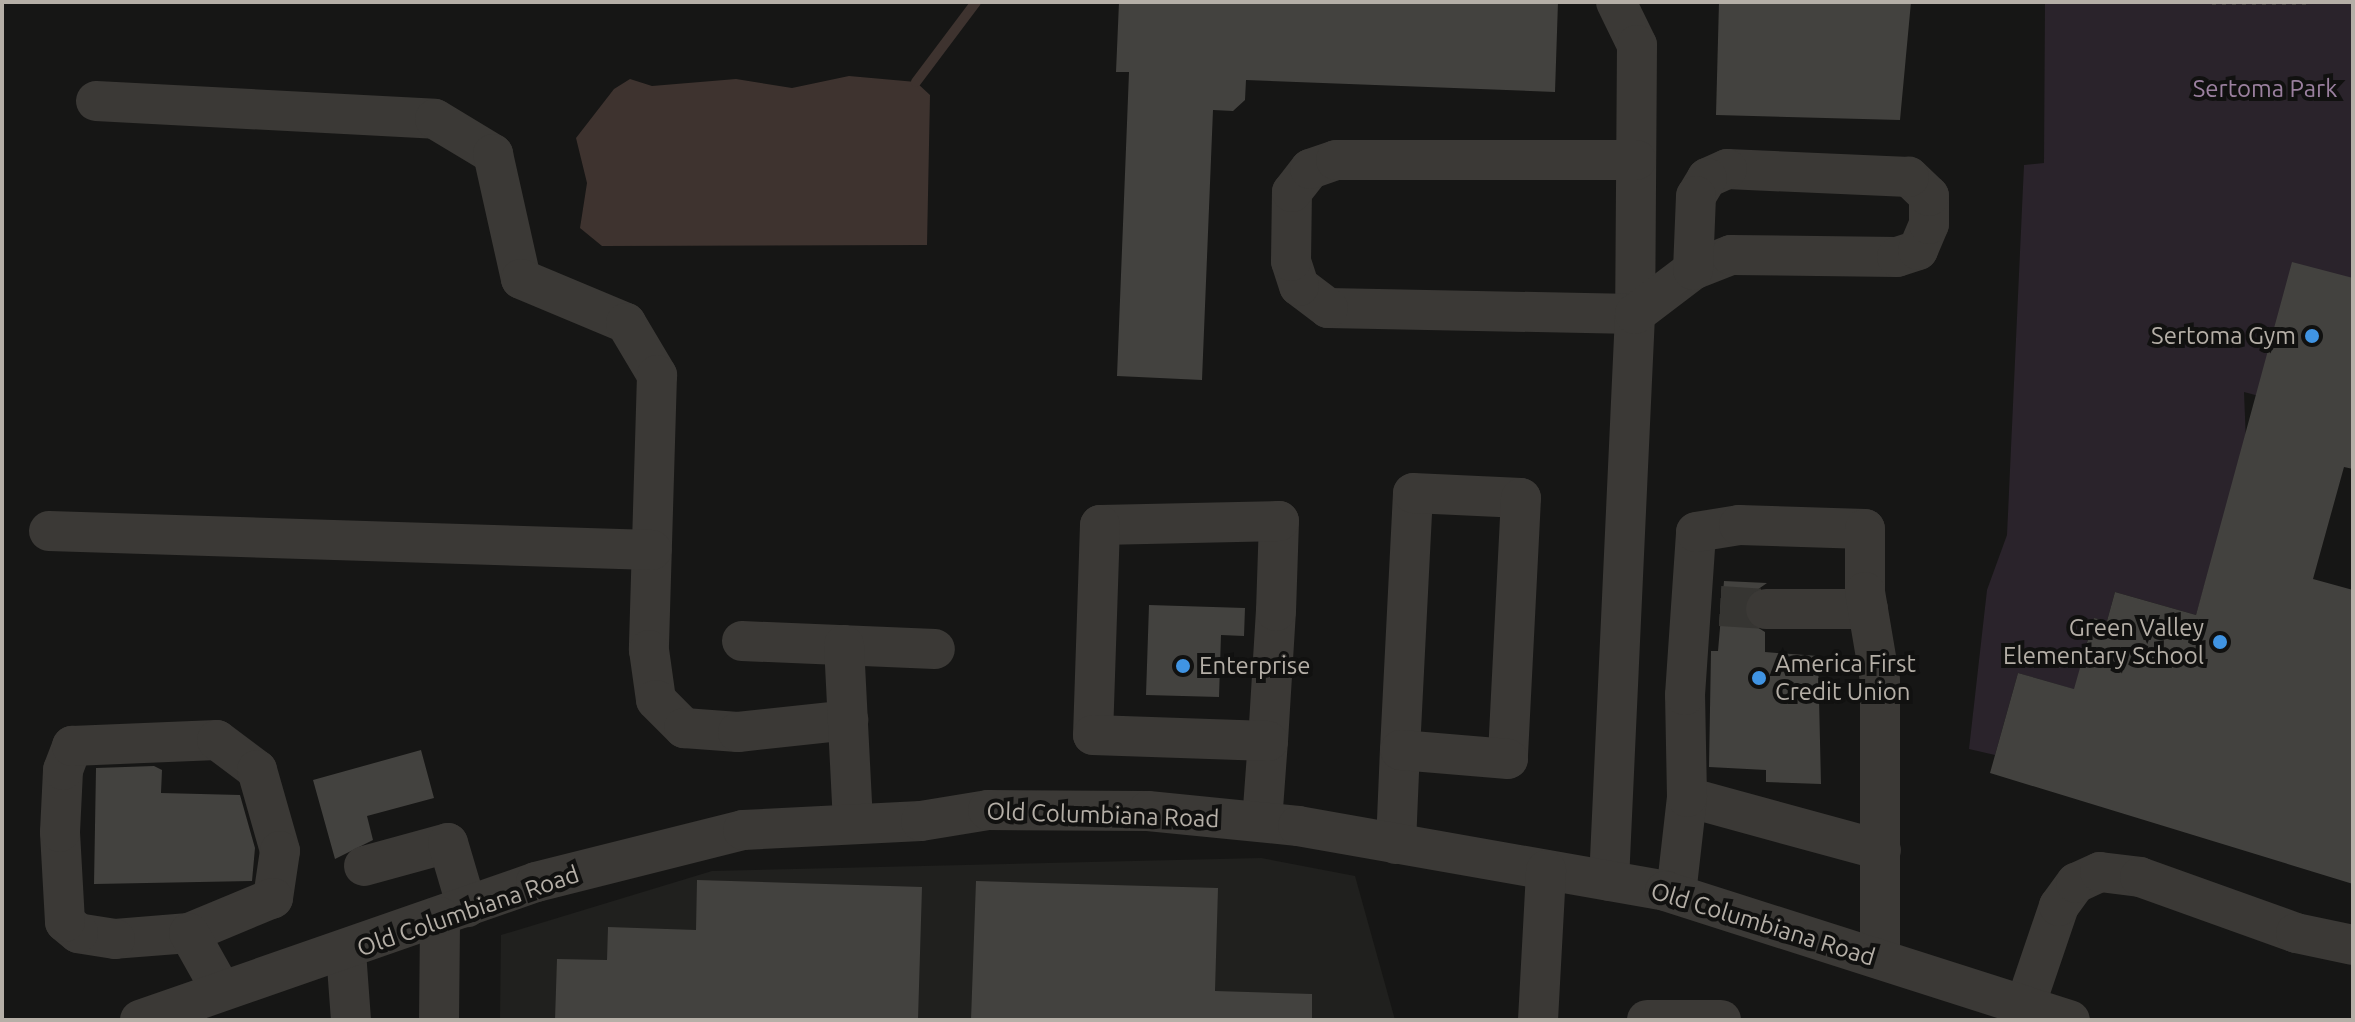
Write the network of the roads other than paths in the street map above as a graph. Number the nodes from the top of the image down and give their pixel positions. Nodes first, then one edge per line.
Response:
1 (1616, 2) edge
2 (96, 101) dead end
3 (1636, 160) junction
4 (1693, 270) junction
5 (1635, 314) junction
6 (49, 531) dead end
7 (652, 550) junction
8 (1766, 609) tunnel mouth
9 (1868, 609) junction
10 (742, 641) dead end
11 (844, 645) junction
12 (935, 649) dead end
13 (848, 720) junction
14 (1268, 741) junction
15 (1400, 750) junction
16 (1687, 797) junction
17 (1262, 822) junction
18 (853, 824) junction
19 (1396, 844) junction
20 (1881, 850) junction
21 (364, 866) dead end
22 (1546, 870) junction
23 (1609, 881) junction
24 (1676, 894) junction
25 (454, 912) junction
26 (189, 933) junction
27 (2353, 945) edge
28 (346, 952) junction
29 (1880, 959) junction
30 (221, 990) junction
31 (2025, 1006) junction
32 (140, 1020) edge
33 (351, 1020) edge
34 (439, 1020) edge
35 (1538, 1020) edge
36 (1647, 1020) edge
37 (1721, 1020) edge
38 (2070, 1020) edge

1 - 3 lane
2 - 7 lane
3 - 5 lane
3 - 5 lane
4 - 4 lane
4 - 5 lane
5 - 23 lane
6 - 7 lane
7 - 13 lane
8 - 9 lane
9 - 16 lane
9 - 20 lane
10 - 11 lane
11 - 12 lane
11 - 13 lane
13 - 18 lane
14 - 14 lane
14 - 17 lane
15 - 15 lane
15 - 19 lane
16 - 20 lane
16 - 24 lane
17 - 18 lane, Old Columbiana Road
17 - 19 lane, Old Columbiana Road
18 - 25 lane, Old Columbiana Road
19 - 22 lane, Old Columbiana Road
20 - 29 lane
21 - 25 lane
22 - 23 lane, Old Columbiana Road
22 - 35 lane
23 - 24 lane, Old Columbiana Road
24 - 29 lane, Old Columbiana Road
25 - 28 lane, Old Columbiana Road
25 - 34 lane
26 - 26 lane
26 - 30 lane
27 - 31 lane
28 - 30 lane, Old Columbiana Road
28 - 33 lane
29 - 31 lane, Old Columbiana Road
30 - 32 lane, Old Columbiana Road
31 - 38 lane, Old Columbiana Road
36 - 37 lane

